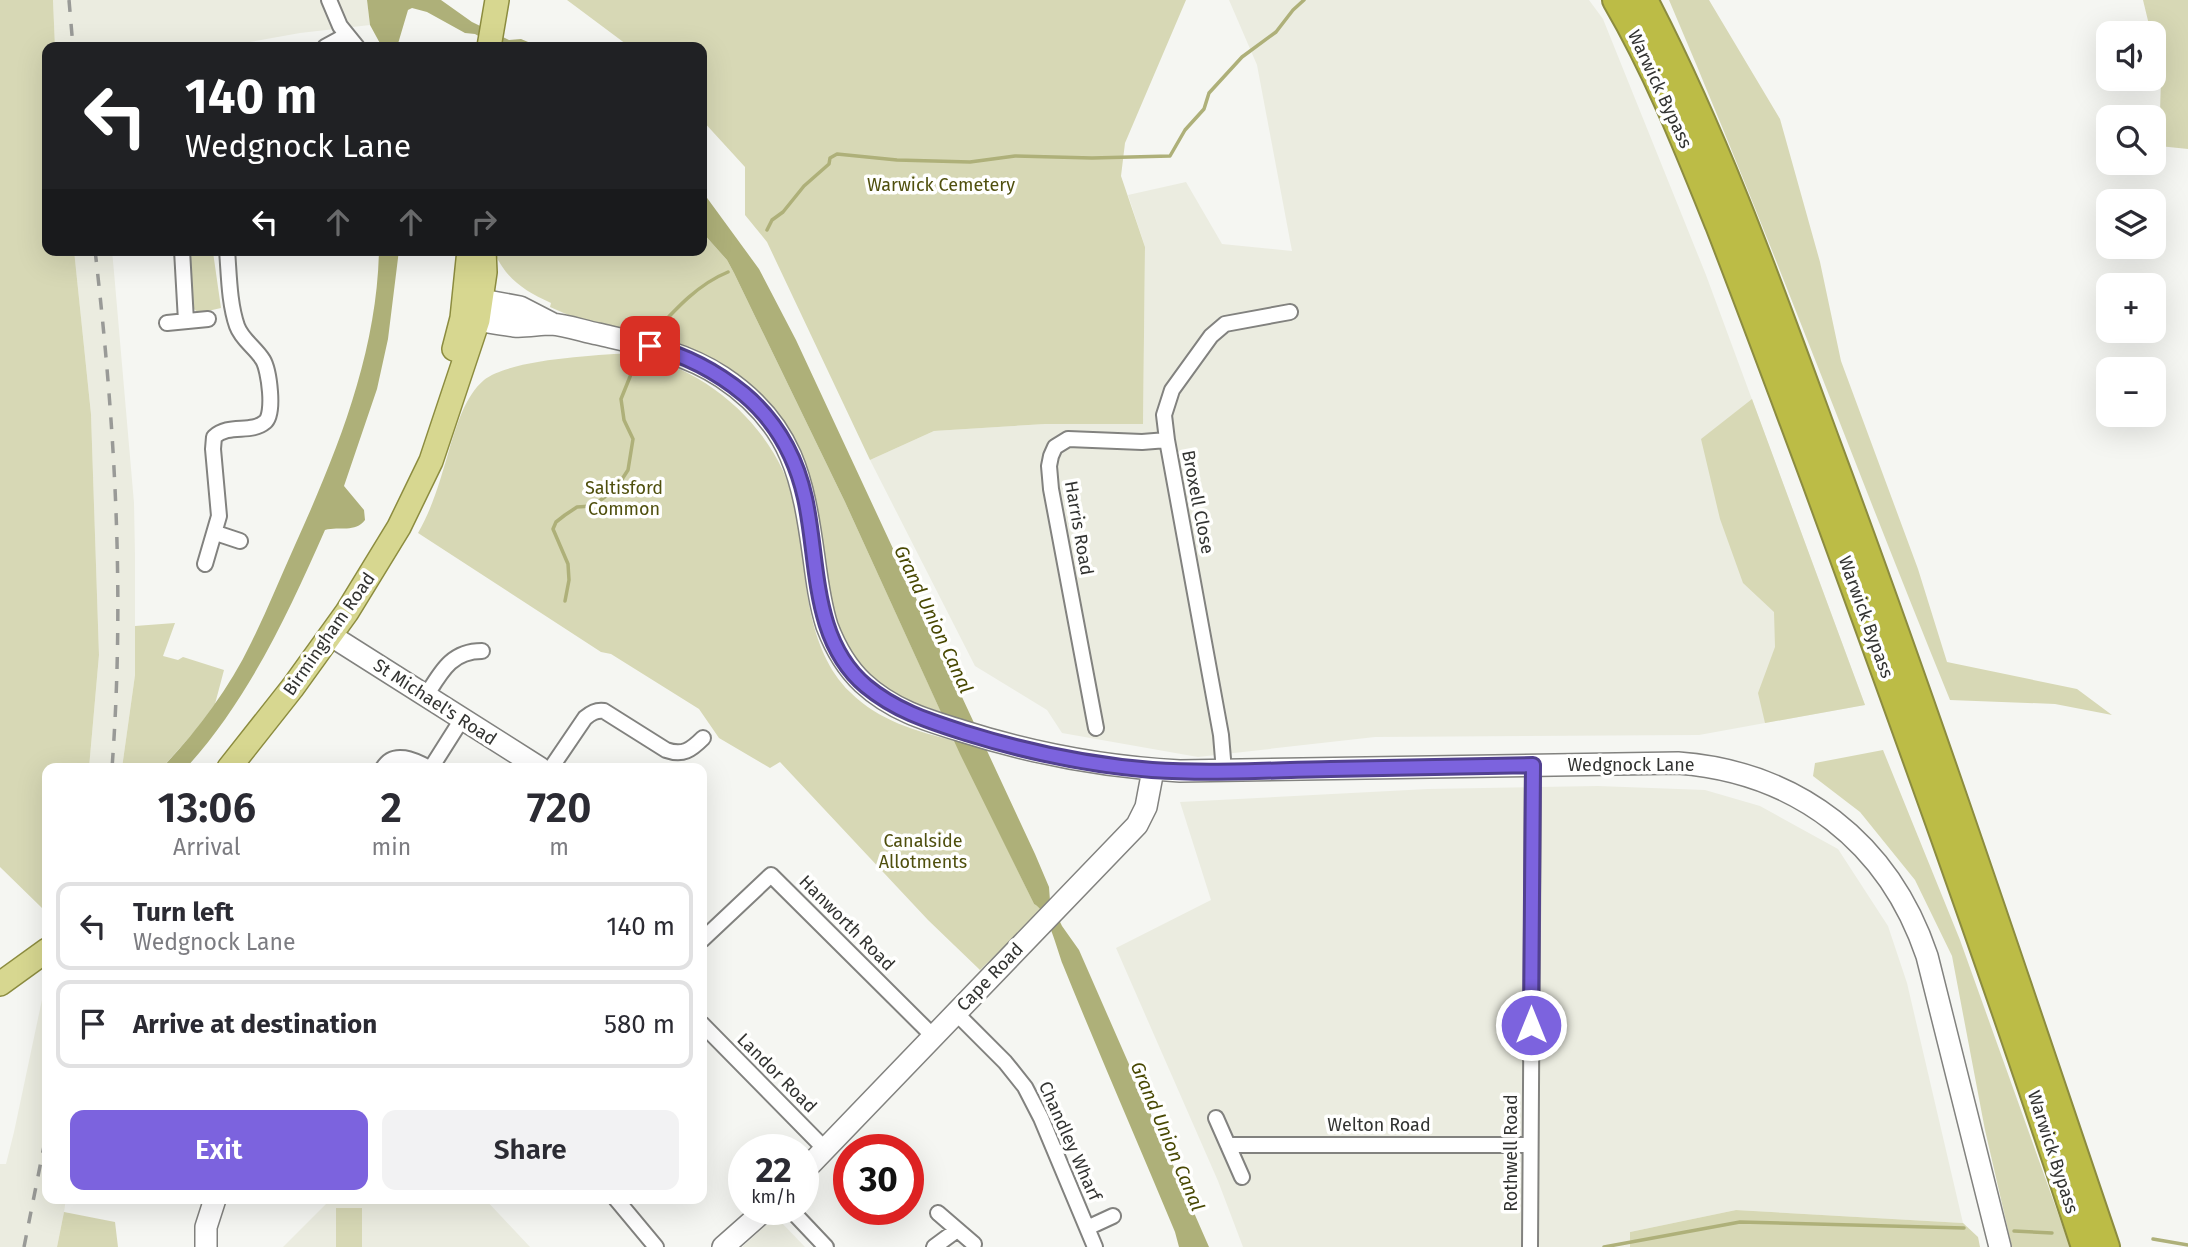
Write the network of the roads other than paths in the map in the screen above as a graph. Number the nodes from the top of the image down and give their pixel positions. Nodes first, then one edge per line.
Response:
1 (329, 0) edge
2 (1616, 0) edge
3 (1644, 0) edge
4 (495, 8) edge
5 (347, 35) junction
6 (334, 42) edge
7 (353, 42) edge
8 (490, 42) edge
9 (182, 256) edge
10 (228, 256) edge
11 (469, 256) edge
12 (484, 256) edge
13 (471, 309) junction
14 (1290, 312) dead end
15 (208, 319) dead end
16 (187, 321) junction
17 (167, 323) dead end
18 (1167, 440) junction
19 (216, 533) junction
20 (240, 541) dead end
21 (205, 564) dead end
22 (330, 635) junction
23 (482, 651) dead end
24 (426, 696) junction
25 (462, 719) junction
26 (1096, 727) dead end
27 (704, 738) dead end
28 (233, 763) edge
29 (388, 763) edge
30 (416, 763) edge
31 (433, 763) edge
32 (532, 763) edge
33 (554, 763) edge
34 (1533, 765) junction
35 (1153, 770) junction
36 (1224, 771) junction
37 (707, 935) edge
38 (42, 954) edge
39 (0, 984) edge
40 (955, 1013) junction
41 (707, 1029) edge
42 (933, 1036) junction
43 (1216, 1118) dead end
44 (1227, 1145) junction
45 (1530, 1145) junction
46 (825, 1149) junction
47 (819, 1155) edge
48 (1242, 1177) dead end
49 (213, 1204) edge
50 (620, 1204) edge
51 (938, 1213) dead end
52 (1113, 1216) dead end
53 (748, 1225) edge
54 (805, 1225) edge
55 (1087, 1228) junction
56 (957, 1230) junction
57 (974, 1244) dead end
58 (206, 1247) edge
59 (656, 1247) edge
60 (723, 1247) edge
61 (826, 1247) edge
62 (934, 1247) edge
63 (1096, 1247) edge
64 (1530, 1247) edge
65 (2000, 1247) edge
66 (2085, 1247) edge
67 (2106, 1247) edge

1 - 5 street
2 - 66 highway, Warwick Bypass
3 - 67 highway, Warwick Bypass
4 - 8 main road
5 - 6 street
5 - 7 street
9 - 16 street
10 - 19 street
11 - 13 main road, Birmingham Road
12 - 13 main road, Birmingham Road
13 - 22 main road, Birmingham Road
13 - 35 street, Wedgnock Lane
14 - 18 street, Broxell Close
15 - 16 street
16 - 17 street
18 - 26 street, Harris Road
18 - 36 street, Broxell Close
19 - 20 street
19 - 21 street
22 - 24 street, St Michael's Road
22 - 28 main road, Birmingham Road
23 - 24 street
24 - 25 street, St Michael's Road
25 - 31 street
25 - 32 street, St Michael's Road
27 - 33 street
29 - 30 street
34 - 36 street, Wedgnock Lane
34 - 45 street, Rothwell Road
34 - 65 street, Wedgnock Lane
35 - 36 street, Wedgnock Lane
35 - 40 street, Cape Road
37 - 42 street, Hanworth Road
38 - 39 main road
40 - 42 street, Cape Road
40 - 55 street, Chandley Wharf
41 - 46 street, Landor Road
42 - 46 street, Cape Road
43 - 44 street
44 - 45 street, Welton Road
44 - 48 street
45 - 64 street, Rothwell Road
46 - 47 street, Cape Road
49 - 58 street
50 - 59 street
51 - 56 street
52 - 55 street, Chandley Wharf
53 - 60 street
54 - 61 street
55 - 63 street, Chandley Wharf
56 - 57 street
56 - 62 street

